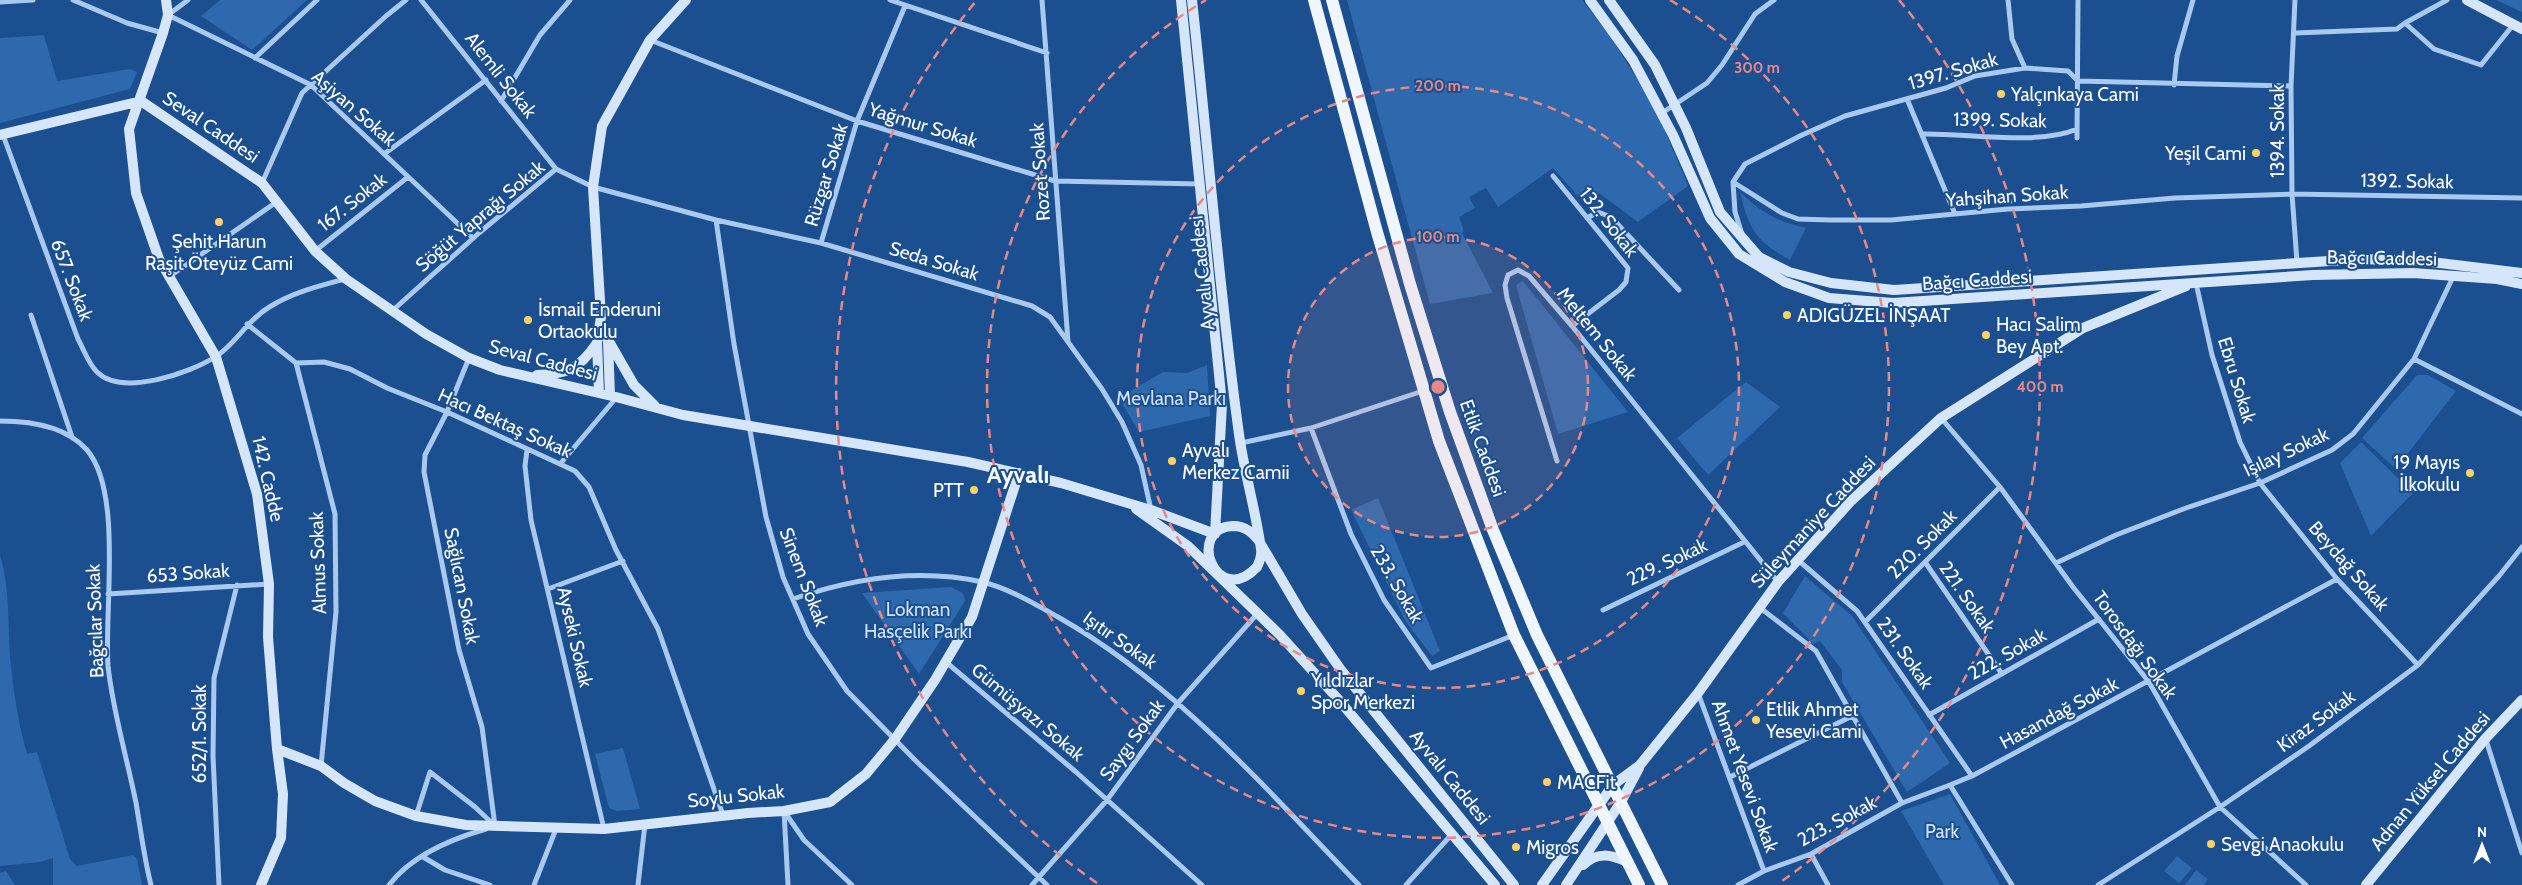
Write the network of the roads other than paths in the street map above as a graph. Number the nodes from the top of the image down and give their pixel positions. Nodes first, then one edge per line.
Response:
1 (33, 0) edge
2 (73, 0) edge
3 (166, 0) edge
4 (188, 0) edge
5 (317, 0) edge
6 (406, 0) edge
7 (421, 0) edge
8 (686, 0) edge
9 (890, 0) edge
10 (1042, 0) edge
11 (1181, 0) edge
12 (1192, 0) edge
13 (1314, 0) edge
14 (1332, 0) edge
15 (1590, 0) edge
16 (1609, 0) edge
17 (1774, 0) edge
18 (2008, 0) edge
19 (2078, 0) edge
20 (2193, 0) edge
21 (2295, 0) edge
22 (2447, 0) edge
23 (2467, 0) edge
24 (567, 1) edge
25 (0, 2) edge
26 (905, 6) junction
27 (168, 15) junction
28 (2405, 23) junction
29 (2517, 27) edge
30 (163, 33) junction
31 (2295, 33) junction
32 (650, 40) junction
33 (1047, 53) junction
34 (255, 58) junction
35 (2025, 68) junction
36 (486, 80) junction
37 (2078, 81) junction
38 (311, 84) junction
39 (2174, 85) junction
40 (2291, 86) junction
41 (1907, 99) junction
42 (141, 101) junction
43 (501, 101) junction
44 (1674, 104) junction
45 (1662, 113) junction
46 (858, 122) junction
47 (2077, 129) junction
48 (1922, 134) junction
49 (1, 135) edge
50 (2077, 138) dead end
51 (384, 154) junction
52 (556, 169) junction
53 (1553, 176) dead end
54 (408, 177) junction
55 (1055, 181) junction
56 (1733, 182) junction
57 (262, 183) junction
58 (1200, 184) junction
59 (593, 187) junction
60 (2292, 194) junction
61 (2522, 198) edge
62 (278, 201) junction
63 (1956, 214) junction
64 (1587, 218) junction
65 (716, 220) junction
66 (473, 238) junction
67 (1745, 242) junction
68 (821, 243) junction
69 (315, 251) junction
70 (2297, 262) junction
71 (2196, 269) junction
72 (2522, 273) edge
73 (170, 276) junction
74 (2453, 277) junction
75 (346, 279) junction
76 (2196, 282) junction
77 (2522, 284) edge
78 (1679, 290) dead end
79 (392, 311) junction
80 (31, 316) dead end
81 (601, 317) junction
82 (247, 324) junction
83 (1572, 326) junction
84 (607, 338) junction
85 (1068, 341) junction
86 (598, 343) junction
87 (216, 357) junction
88 (469, 358) junction
89 (2414, 359) junction
90 (296, 363) junction
91 (521, 375) junction
92 (1442, 385) junction
93 (1424, 392) junction
94 (599, 393) junction
95 (613, 396) junction
96 (656, 408) junction
97 (447, 412) junction
98 (2522, 414) edge
99 (1941, 418) junction
100 (0, 421) edge
101 (750, 427) junction
102 (1312, 428) junction
103 (72, 437) junction
104 (1240, 443) junction
105 (527, 450) junction
106 (1557, 460) dead end
107 (560, 464) junction
108 (1019, 473) junction
109 (2260, 483) junction
110 (2000, 487) junction
111 (1131, 506) junction
112 (1152, 510) junction
113 (1216, 534) junction
114 (1259, 541) junction
115 (1744, 542) junction
116 (2522, 547) edge
117 (1798, 560) junction
118 (622, 562) junction
119 (1925, 562) junction
120 (2056, 563) junction
121 (1216, 572) junction
122 (2337, 579) junction
123 (984, 582) junction
124 (1778, 582) junction
125 (269, 584) junction
126 (237, 585) junction
127 (548, 589) junction
128 (108, 594) junction
129 (793, 599) junction
130 (1758, 606) junction
131 (1602, 610) dead end
132 (1258, 613) junction
133 (2099, 619) junction
134 (1865, 622) junction
135 (1514, 636) junction
136 (946, 662) junction
137 (2418, 665) junction
138 (2002, 674) junction
139 (2149, 682) junction
140 (1698, 693) junction
141 (2522, 700) edge
142 (1178, 703) junction
143 (1929, 714) junction
144 (1852, 716) junction
145 (895, 739) junction
146 (2486, 739) junction
147 (277, 749) junction
148 (1640, 765) junction
149 (322, 766) junction
150 (1972, 776) junction
151 (1730, 777) junction
152 (1950, 784) junction
153 (1613, 785) junction
154 (1107, 800) junction
155 (1621, 802) junction
156 (1902, 803) junction
157 (1597, 805) junction
158 (2220, 807) junction
159 (784, 811) junction
160 (723, 815) junction
161 (416, 816) junction
162 (1606, 823) junction
163 (645, 824) junction
164 (495, 826) junction
165 (556, 829) junction
166 (604, 829) junction
167 (1452, 834) junction
168 (2522, 853) edge
169 (1811, 854) junction
170 (422, 857) junction
171 (1627, 862) junction
172 (1576, 871) junction
173 (1764, 871) junction
174 (1039, 878) junction
175 (151, 885) edge
176 (219, 885) edge
177 (260, 885) edge
178 (389, 885) edge
179 (490, 885) edge
180 (534, 885) edge
181 (638, 885) edge
182 (788, 885) edge
183 (852, 885) edge
184 (1032, 885) edge
185 (1047, 885) edge
186 (1202, 885) edge
187 (1359, 885) edge
188 (1406, 885) edge
189 (1495, 885) edge
190 (1514, 885) edge
191 (1542, 885) edge
192 (1566, 885) edge
193 (1639, 885) edge
194 (1662, 885) edge
195 (1738, 885) edge
196 (1828, 885) edge
197 (2012, 885) edge
198 (2098, 885) edge
199 (2306, 885) edge
200 (2366, 885) edge

1 - 25 street
2 - 30 street
3 - 27 main road
4 - 27 street
5 - 34 street
6 - 38 street
7 - 36 street, Alemli Sokak
8 - 32 main road
9 - 26 street
10 - 33 street, Rozet Sokak
11 - 58 main road, Ayvalı Caddesi
12 - 104 main road, Ayvalı Caddesi
13 - 93 main road, Etlik Caddesi
14 - 92 main road, Etlik Caddesi
15 - 45 main road, Bağcı Caddesi
16 - 44 main road, Bağcı Caddesi
17 - 44 street
18 - 35 street
19 - 37 street
20 - 39 street
21 - 31 street, 1394. Sokak
22 - 28 street
23 - 29 main road
24 - 43 street
26 - 33 street
26 - 46 street, Rüzgar Sokak
27 - 30 main road, 142. Cadde
27 - 34 street, Aşiyan Sokak
28 - 29 street
28 - 31 street
30 - 42 main road, 142. Cadde
31 - 40 street, 1394. Sokak
32 - 46 street, Yağmur Sokak
32 - 59 main road
33 - 55 street, Rozet Sokak
34 - 38 street, Aşiyan Sokak
35 - 37 street, 1397. Sokak
35 - 41 street, 1397. Sokak
36 - 43 street, Alemli Sokak
36 - 51 street
37 - 39 street, 1397. Sokak
37 - 47 street
38 - 51 street, Aşiyan Sokak
38 - 57 street
39 - 40 street, 1397. Sokak
40 - 60 street, 1394. Sokak
41 - 48 street
41 - 56 street, 1397. Sokak
42 - 49 main road, Seval Caddesi
42 - 57 main road, Seval Caddesi
42 - 73 main road, 142. Cadde
43 - 52 street, Alemli Sokak
44 - 45 street
44 - 67 main road, Bağcı Caddesi
45 - 76 main road, Bağcı Caddesi
46 - 55 street, Yağmur Sokak
46 - 68 street, Rüzgar Sokak
47 - 48 street, 1399. Sokak
47 - 50 street
48 - 63 street
49 - 87 street, 657. Sokak
51 - 54 street, Aşiyan Sokak
52 - 59 street, Söğüt Yaprağı Sokak
52 - 66 street, Söğüt Yaprağı Sokak
53 - 64 street, 132. Sokak
54 - 66 street, Aşiyan Sokak
54 - 69 street, 167. Sokak
55 - 58 street, Yağmur Sokak
55 - 85 street, Rozet Sokak
56 - 63 street, Yahşihan Sokak
56 - 67 street
57 - 62 main road, Seval Caddesi
58 - 113 main road, Ayvalı Caddesi
59 - 65 street, Seda Sokak
59 - 81 main road
60 - 61 street, 1392. Sokak
60 - 63 street, Yahşihan Sokak
60 - 70 street, 1394. Sokak
62 - 69 main road, Seval Caddesi
62 - 73 street
64 - 78 street
64 - 83 street, 132. Sokak
65 - 68 street, Seda Sokak
65 - 101 street, Sinem Sokak
66 - 79 street, Söğüt Yaprağı Sokak
67 - 71 main road, Bağcı Caddesi
68 - 85 street, Seda Sokak
69 - 75 main road, Seval Caddesi
70 - 71 main road, Bağcı Caddesi
70 - 72 main road, Bağcı Caddesi
71 - 76 main road
73 - 87 main road, 142. Cadde
74 - 76 main road, Bağcı Caddesi
74 - 77 main road, Bağcı Caddesi
74 - 89 street, Işılay Sokak
75 - 79 main road, Seval Caddesi
75 - 82 street
76 - 99 main road, Süleymaniye Caddesi
76 - 109 street, Ebru Sokak
79 - 88 main road, Seval Caddesi
80 - 103 street
81 - 84 main road
81 - 86 main road
82 - 87 street
82 - 90 street
83 - 106 street, Meltem Sokak
83 - 115 street, Meltem Sokak
84 - 95 main road
84 - 96 main road
85 - 112 street, Seda Sokak
86 - 91 main road
86 - 94 main road
87 - 125 main road, 142. Cadde
88 - 91 main road, Seval Caddesi
88 - 97 street, Sağlıcan Sokak
89 - 98 street
89 - 109 street, Işılay Sokak
90 - 97 street, Hacı Bektaş Sokak
90 - 149 street, Almus Sokak
91 - 94 main road, Seval Caddesi
92 - 93 street
92 - 153 main road, Etlik Caddesi
93 - 102 street
93 - 135 main road, Etlik Caddesi
94 - 95 main road, Seval Caddesi
95 - 96 main road, Seval Caddesi
95 - 107 street
96 - 101 main road, Seval Caddesi
97 - 105 street, Hacı Bektaş Sokak
97 - 164 street, Sağlıcan Sokak
99 - 110 street, Torosdağı Sokak
99 - 117 main road, Süleymaniye Caddesi
100 - 103 street, Bağcılar Sokak
101 - 108 main road, Seval Caddesi
101 - 129 street, Sinem Sokak
102 - 104 street
102 - 135 street, 233. Sokak
103 - 128 street, Bağcılar Sokak
104 - 114 main road, Ayvalı Caddesi
105 - 107 street, Hacı Bektaş Sokak
105 - 127 street, Ayseki Sokak
107 - 118 street, Hacı Bektaş Sokak
108 - 111 main road, Seval Caddesi
108 - 123 main road, Soylu Sokak
109 - 120 street, Işılay Sokak
109 - 122 street, Beydağ Sokak
110 - 119 street, 220. Sokak
110 - 120 street, Torosdağı Sokak
111 - 112 main road, Seval Caddesi
111 - 121 main road, Seval Caddesi
112 - 113 main road, Seval Caddesi
113 - 114 main road, Ayvalı Caddesi
113 - 121 main road, Ayvalı Caddesi
114 - 121 main road, Ayvalı Caddesi
114 - 190 main road, Ayvalı Caddesi
115 - 124 street, Meltem Sokak
115 - 131 street, 229. Sokak
116 - 137 street, Kiraz Sokak
117 - 124 main road, Süleymaniye Caddesi
117 - 134 street, 231. Sokak
118 - 127 street
118 - 160 street, Hacı Bektaş Sokak
119 - 134 street, 220. Sokak
119 - 138 street, 221. Sokak
120 - 133 street, Torosdağı Sokak
121 - 132 main road, Ayvalı Caddesi
122 - 137 street, Beydağ Sokak
122 - 139 street, Hasandağ Sokak
123 - 129 street, Işıtır Sokak
123 - 136 main road, Soylu Sokak
123 - 142 street, Işıtır Sokak
124 - 130 main road, Süleymaniye Caddesi
125 - 126 street, 653 Sokak
125 - 147 main road, 142. Cadde
126 - 128 street, 653 Sokak
126 - 176 street, 652/1. Sokak
127 - 166 street, Ayseki Sokak
128 - 175 street, Bağcılar Sokak
129 - 145 street, Sinem Sokak
130 - 140 main road, Süleymaniye Caddesi
130 - 144 street
132 - 142 street, Saygı Sokak
132 - 167 main road, Ayvalı Caddesi
133 - 138 street, 222. Sokak
133 - 139 street, Torosdağı Sokak
134 - 143 street, 231. Sokak
135 - 157 main road, Etlik Caddesi
136 - 145 main road, Soylu Sokak
136 - 154 street, Gümüşyazı Sokak
137 - 158 street, Kiraz Sokak
138 - 143 street, 222. Sokak
139 - 150 street, Hasandağ Sokak
139 - 158 street, Torosdağı Sokak
140 - 148 main road, Süleymaniye Caddesi
140 - 151 street, Ahmet Yesevi Sokak
141 - 146 main road, Adnan Yüksel Caddesi
142 - 154 street, Saygı Sokak
142 - 187 street, Işıtır Sokak
143 - 150 street, 231. Sokak
144 - 151 street
144 - 156 street
145 - 159 main road, Soylu Sokak
145 - 174 street, Sinem Sokak
146 - 168 street
146 - 200 main road, Adnan Yüksel Caddesi
147 - 149 main road, Soylu Sokak
147 - 177 main road, 142. Cadde
148 - 153 main road, Süleymaniye Caddesi
148 - 155 main road
149 - 161 main road, Soylu Sokak
150 - 152 street, Hasandağ Sokak
151 - 173 street, Ahmet Yesevi Sokak
152 - 156 street, 223. Sokak
152 - 197 street
153 - 155 main road, Etlik Caddesi
153 - 157 main road, Süleymaniye Caddesi
154 - 174 street, Saygı Sokak
154 - 186 street, Gümüşyazı Sokak
155 - 162 main road
155 - 194 main road, Etlik Caddesi
156 - 169 street, 223. Sokak
157 - 162 main road, Etlik Caddesi
157 - 191 main road, Süleymaniye Caddesi
158 - 198 street, Kiraz Sokak
158 - 199 street, Torosdağı Sokak
159 - 160 main road, Soylu Sokak
159 - 182 street
159 - 183 street
160 - 163 main road, Soylu Sokak
161 - 164 main road, Soylu Sokak
161 - 164 street
162 - 171 main road, Etlik Caddesi
162 - 172 main road
163 - 166 main road, Soylu Sokak
163 - 181 street
164 - 165 main road, Soylu Sokak
164 - 170 street
165 - 166 main road, Soylu Sokak
165 - 180 street
167 - 188 street
167 - 189 main road, Ayvalı Caddesi
169 - 173 street, 223. Sokak
169 - 196 street
170 - 178 street
170 - 179 street
171 - 172 main road
171 - 193 main road, Etlik Caddesi
172 - 192 main road
173 - 195 street, 223. Sokak
174 - 184 street, Saygı Sokak
174 - 185 street, Sinem Sokak

